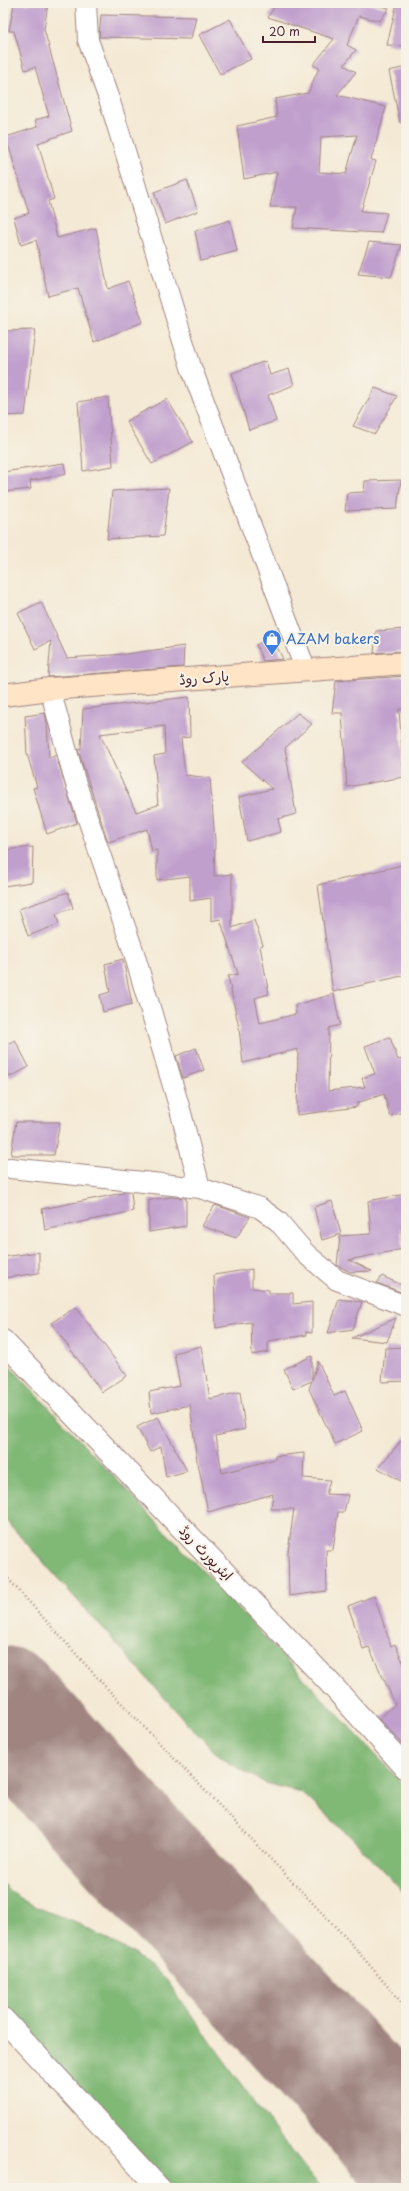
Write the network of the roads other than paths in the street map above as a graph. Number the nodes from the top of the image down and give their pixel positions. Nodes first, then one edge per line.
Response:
1 (86, 3) edge
2 (406, 663) edge
3 (306, 671) junction
4 (50, 689) junction
5 (3, 695) edge
6 (10, 1168) dead end
7 (200, 1188) junction
8 (406, 1306) edge
9 (3, 1341) edge
10 (406, 1768) edge
11 (3, 2019) edge
12 (159, 2188) edge

1 - 3 street
2 - 3 main road, پارک روڈ
3 - 4 main road, پارک روڈ
4 - 5 main road, پارک روڈ
4 - 7 street
6 - 7 street
7 - 8 street
9 - 10 street, ایئرپورٹ روڈ
11 - 12 street

